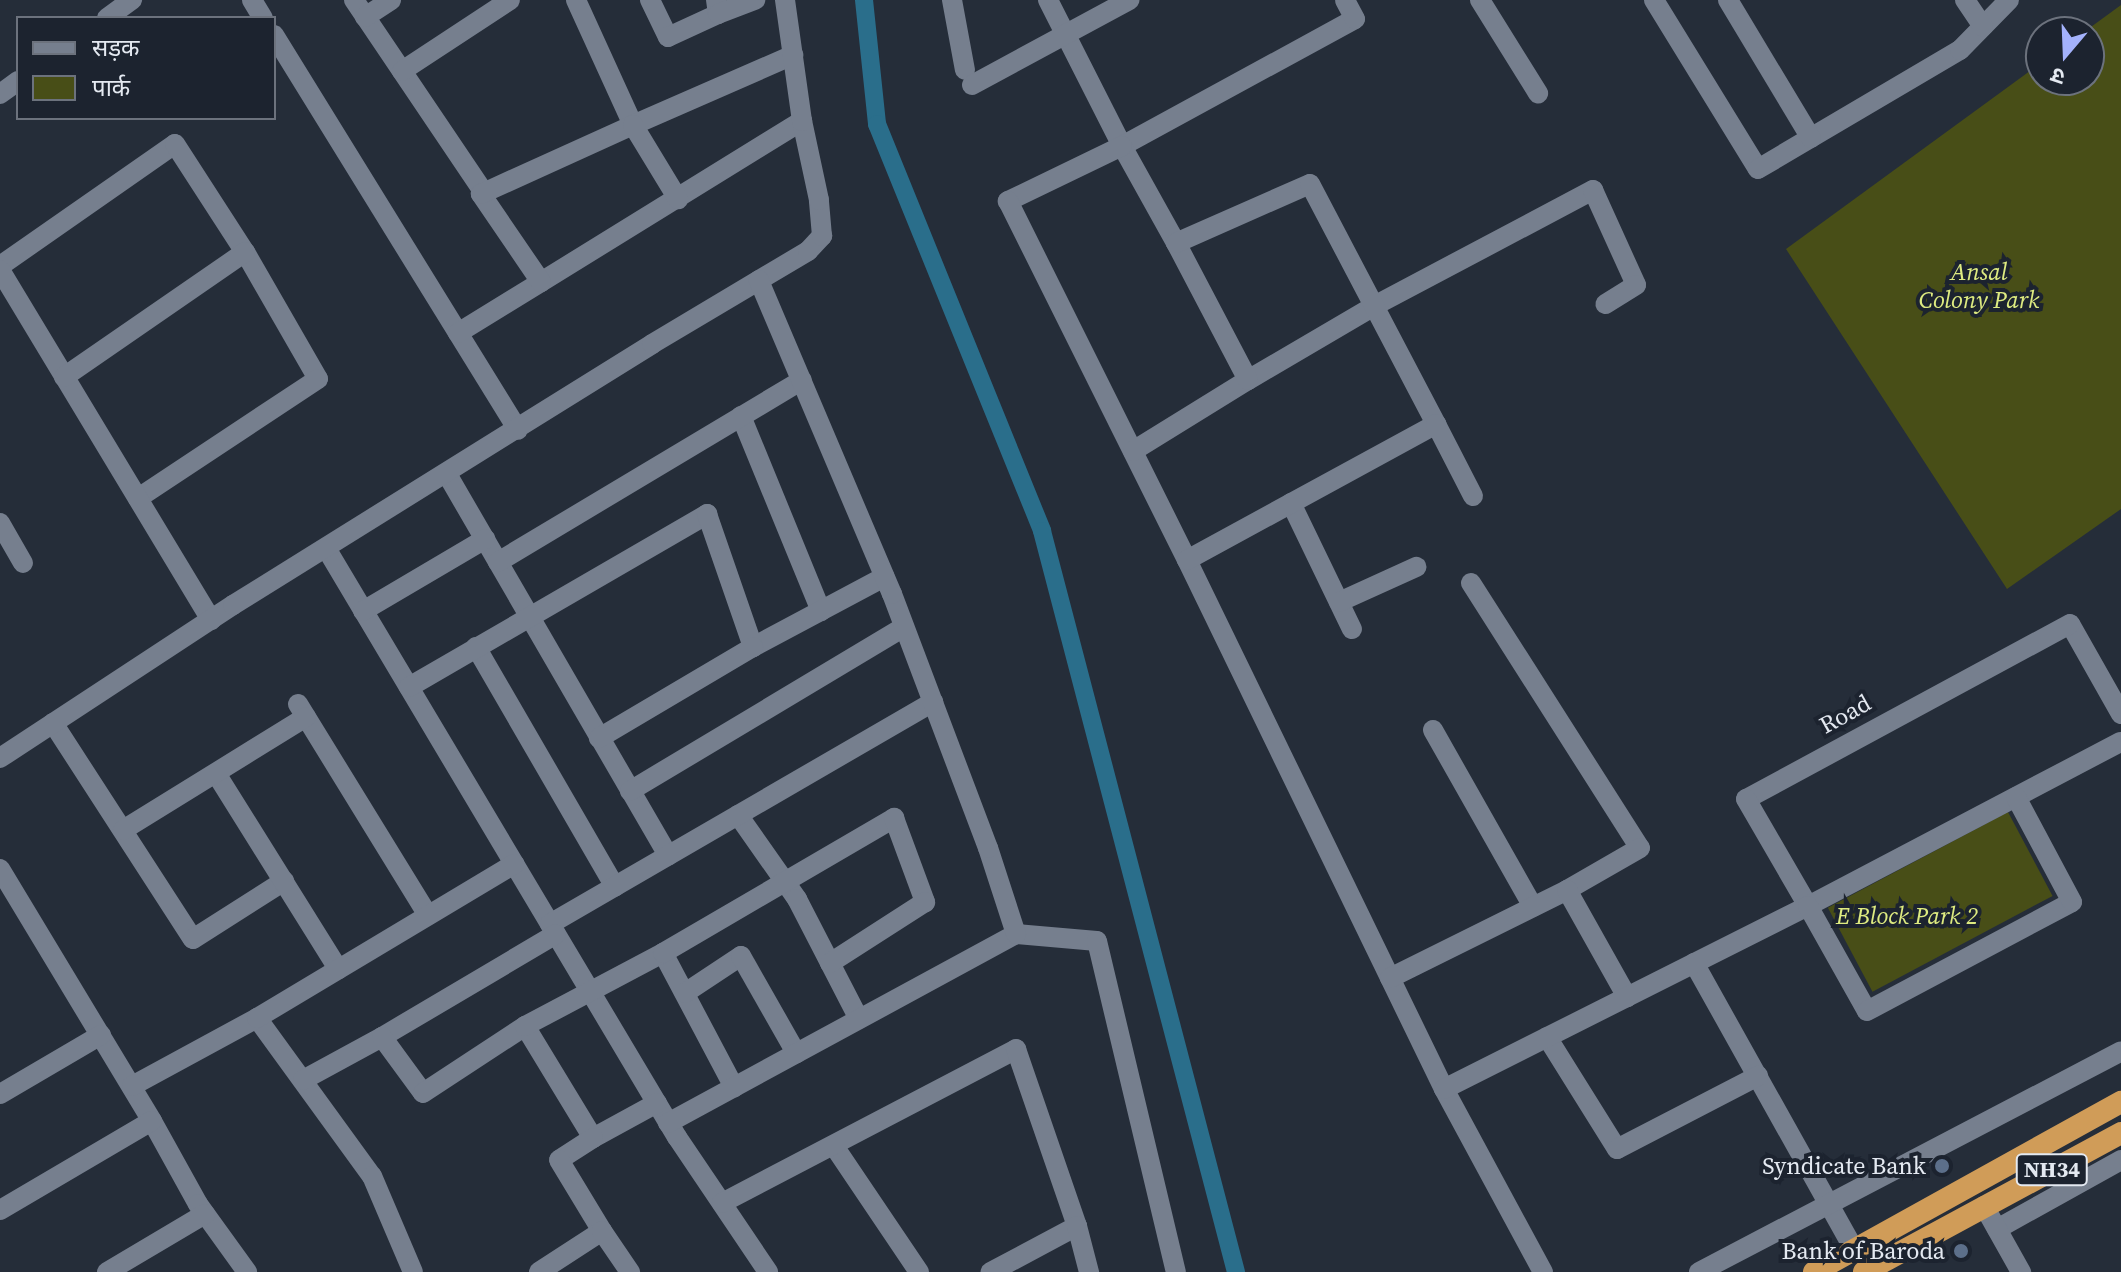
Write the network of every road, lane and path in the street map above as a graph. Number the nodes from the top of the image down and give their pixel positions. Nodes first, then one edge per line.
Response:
1 (132, 0) edge
2 (391, 0) edge
3 (510, 0) edge
4 (576, 0) edge
5 (650, 0) edge
6 (755, 0) edge
7 (785, 0) edge
8 (952, 0) edge
9 (1048, 0) edge
10 (1129, 0) edge
11 (1345, 0) edge
12 (1480, 0) edge
13 (1654, 0) edge
14 (1728, 0) edge
15 (1965, 0) edge
16 (2009, 0) edge
17 (717, 7) edge
18 (360, 8) edge
19 (110, 16) edge
20 (1983, 27) junction
21 (1066, 34) junction
22 (276, 38) edge
23 (793, 55) junction
24 (402, 71) junction
25 (1538, 93) dead end
26 (802, 121) junction
27 (633, 125) junction
28 (1811, 138) junction
29 (1122, 146) junction
30 (484, 193) junction
31 (678, 199) junction
32 (1176, 243) junction
33 (245, 252) junction
34 (0, 268) edge
35 (759, 280) junction
36 (541, 282) junction
37 (1605, 304) dead end
38 (1374, 306) junction
39 (458, 333) junction
40 (64, 377) junction
41 (802, 380) junction
42 (1248, 380) junction
43 (741, 416) junction
44 (1436, 424) junction
45 (518, 430) junction
46 (1133, 451) junction
47 (447, 474) junction
48 (1473, 496) dead end
49 (138, 498) junction
50 (1291, 503) junction
51 (0, 523) edge
52 (485, 539) junction
53 (326, 548) junction
54 (1187, 560) junction
55 (498, 562) junction
56 (23, 563) dead end
57 (1416, 567) dead end
58 (884, 577) junction
59 (1471, 583) dead end
60 (1339, 602) junction
61 (363, 611) junction
62 (821, 611) junction
63 (529, 616) junction
64 (211, 620) junction
65 (904, 627) junction
66 (1352, 629) dead end
67 (476, 647) junction
68 (753, 647) junction
69 (409, 687) junction
70 (933, 702) junction
71 (2121, 714) edge
72 (53, 723) junction
73 (1433, 730) dead end
74 (599, 738) junction
75 (2121, 742) edge
76 (0, 758) edge
77 (217, 775) junction
78 (630, 791) junction
79 (2016, 797) junction
80 (738, 815) junction
81 (123, 830) junction
82 (668, 856) junction
83 (514, 864) junction
84 (0, 869) edge
85 (784, 879) junction
86 (284, 881) junction
87 (615, 887) junction
88 (1567, 890) junction
89 (1808, 906) junction
90 (1533, 907) junction
91 (428, 915) junction
92 (553, 929) junction
93 (1016, 934) junction
94 (663, 953) junction
95 (830, 963) junction
96 (1694, 963) junction
97 (338, 969) junction
98 (1390, 978) junction
99 (590, 991) junction
100 (685, 993) junction
101 (1627, 997) junction
102 (257, 1018) junction
103 (859, 1019) junction
104 (525, 1026) junction
105 (101, 1035) junction
106 (382, 1037) junction
107 (1547, 1037) junction
108 (2121, 1051) edge
109 (796, 1053) junction
110 (1758, 1076) junction
111 (303, 1080) junction
112 (132, 1086) junction
113 (734, 1087) junction
114 (2, 1088) edge
115 (1444, 1089) junction
116 (2121, 1102) edge
117 (657, 1103) junction
118 (152, 1121) junction
119 (668, 1123) junction
120 (2121, 1133) edge
121 (593, 1138) junction
122 (834, 1146) junction
123 (2121, 1160) edge
124 (1972, 1186) junction
125 (1830, 1201) junction
126 (722, 1203) junction
127 (1984, 1206) junction
128 (0, 1210) edge
129 (205, 1214) junction
130 (1077, 1226) junction
131 (1997, 1229) junction
132 (602, 1231) junction
133 (1854, 1249) junction
134 (107, 1272) edge
135 (247, 1272) edge
136 (413, 1272) edge
137 (539, 1272) edge
138 (630, 1272) edge
139 (768, 1272) edge
140 (919, 1272) edge
141 (991, 1272) edge
142 (1089, 1272) edge
143 (1176, 1272) edge
144 (1543, 1272) edge
145 (1699, 1272) edge
146 (1814, 1272) edge
147 (1864, 1272) edge
148 (2021, 1272) edge

1 - 19 street
2 - 18 street
3 - 24 street
4 - 27 street
5 - 17 street
6 - 17 street
7 - 23 street
8 - 21 street
9 - 21 street
10 - 21 street
11 - 29 street
12 - 25 street
13 - 28 street
14 - 28 street
15 - 20 street
16 - 20 street
18 - 24 street
20 - 28 street
21 - 29 street
22 - 39 street
23 - 26 street
23 - 27 street
24 - 30 street
26 - 31 street
26 - 35 street
27 - 30 street
27 - 31 street
29 - 32 street
29 - 46 street
30 - 36 street
31 - 36 street
32 - 38 street
32 - 42 street
33 - 34 street
33 - 40 street
33 - 49 street
34 - 40 street
35 - 41 street
35 - 45 street
36 - 39 street
37 - 38 street
38 - 42 street
38 - 44 street
39 - 45 street
40 - 49 street
41 - 43 street
41 - 58 street
42 - 46 street
43 - 55 street
43 - 62 street
44 - 48 street
44 - 50 street
45 - 47 street
46 - 54 street
47 - 52 street
47 - 53 street
49 - 64 street
50 - 54 street
50 - 60 street
51 - 56 street
52 - 55 street
52 - 61 street
53 - 61 street
53 - 64 street
54 - 98 street
55 - 63 street
57 - 60 street
58 - 62 street
58 - 65 street
59 - 88 street
60 - 66 street
61 - 69 street
62 - 68 street
63 - 67 street
63 - 68 street
63 - 74 street
64 - 72 street
65 - 70 street
65 - 78 street
67 - 69 street
67 - 87 street
68 - 74 street
69 - 83 street
70 - 80 street
70 - 93 street
71 - 89 street, Road
72 - 76 street
72 - 81 street
73 - 90 street
74 - 78 street
75 - 79 street
77 - 81 street
77 - 86 street
77 - 91 street
78 - 82 street
79 - 89 street
79 - 89 street, Road
80 - 82 street
80 - 85 street
81 - 86 street
82 - 87 street
83 - 91 street
83 - 92 street
84 - 105 street
85 - 94 street
85 - 95 street
85 - 95 street
86 - 97 street
87 - 92 street
88 - 90 street
88 - 101 street
89 - 96 street
90 - 98 street
91 - 97 street
92 - 99 street
92 - 106 street
93 - 103 street
93 - 143 street
94 - 99 street
94 - 100 street
95 - 103 street
96 - 101 street
96 - 110 street
97 - 102 street
98 - 115 street
99 - 104 street
99 - 117 street
100 - 109 street
100 - 113 street
101 - 107 street
102 - 111 street
102 - 112 street
103 - 109 street
104 - 106 street
104 - 121 street
105 - 112 street
105 - 114 street
106 - 111 street
107 - 110 street
107 - 115 street
108 - 125 street
109 - 113 street
110 - 125 street
111 - 136 street
112 - 118 street
113 - 119 street
115 - 144 street
116 - 124 highway, NH34
117 - 119 street
117 - 121 street
118 - 128 street
118 - 129 street
119 - 126 street
120 - 127 highway, NH34
121 - 132 street
122 - 126 street
122 - 130 street
122 - 140 street
123 - 131 street
124 - 127 highway
124 - 133 highway, NH34
125 - 133 street
125 - 145 street
126 - 139 street
127 - 131 street
127 - 147 highway, NH34
129 - 134 street
129 - 135 street
130 - 141 street
130 - 142 street
131 - 148 street
132 - 137 street
132 - 138 street
133 - 146 highway, NH34

